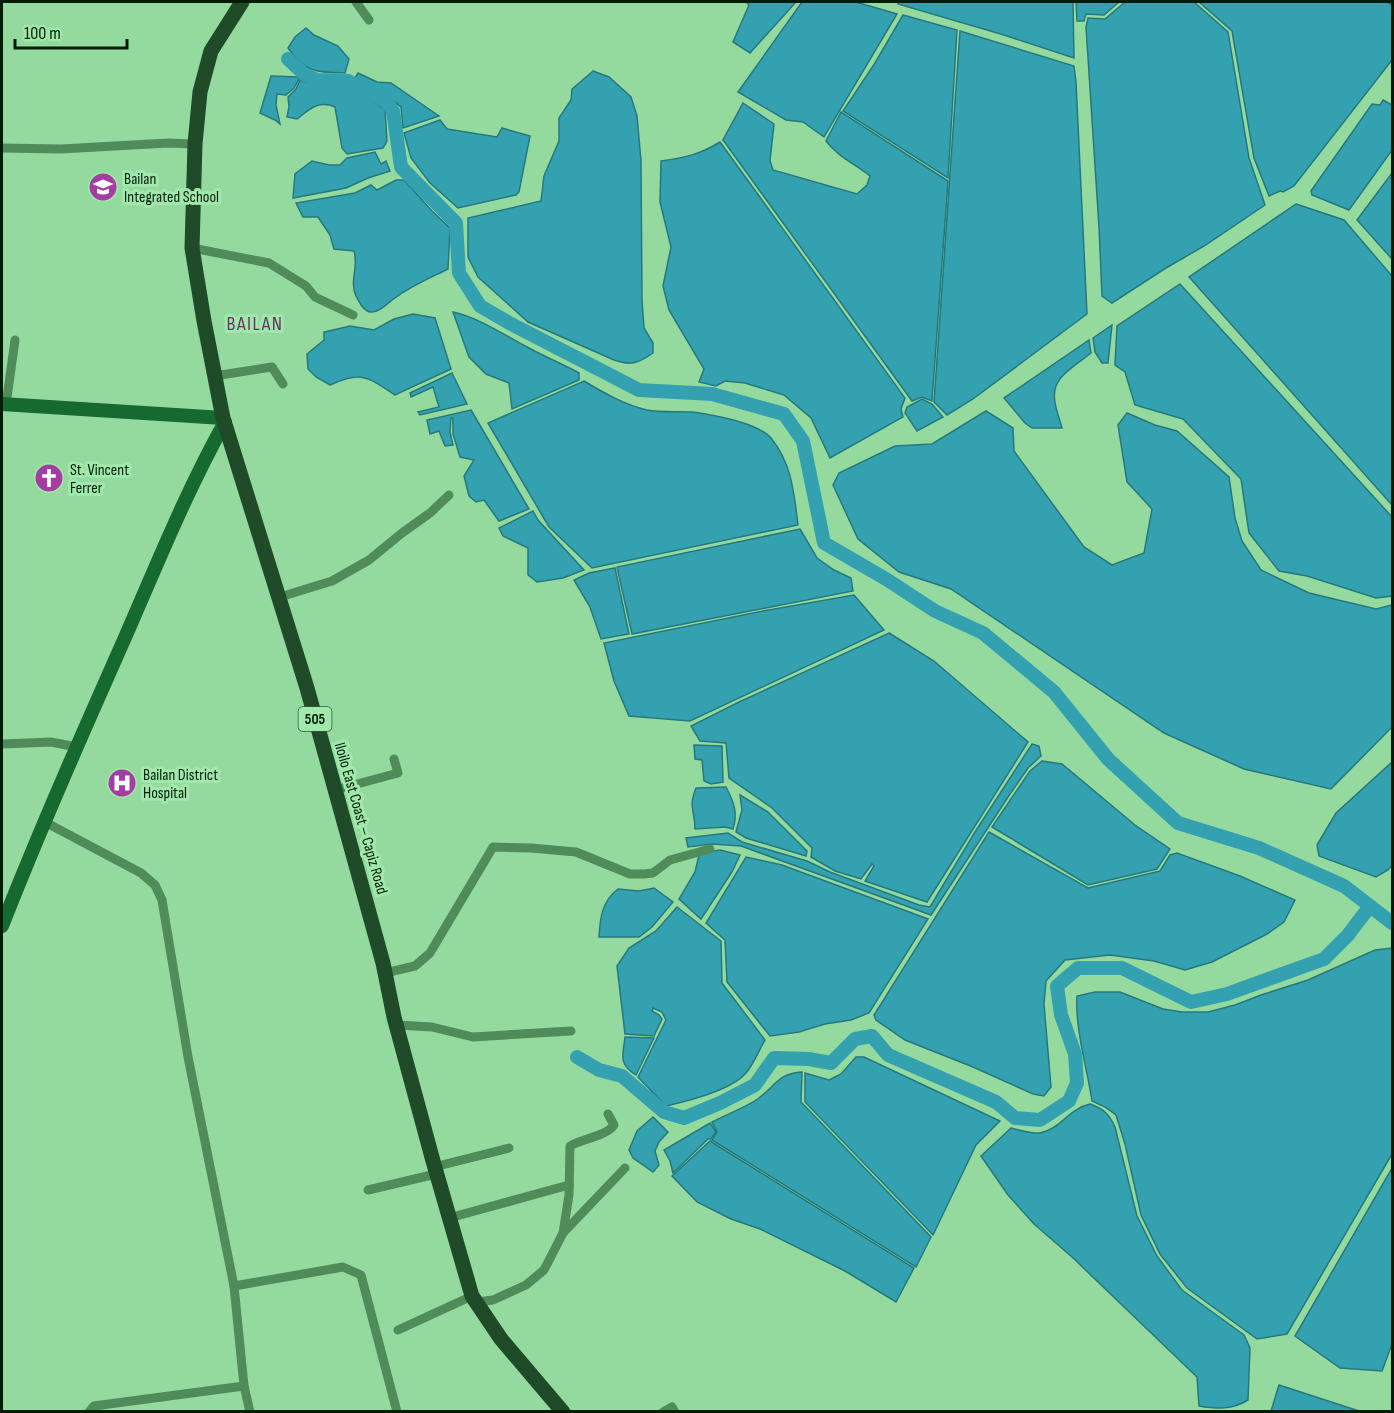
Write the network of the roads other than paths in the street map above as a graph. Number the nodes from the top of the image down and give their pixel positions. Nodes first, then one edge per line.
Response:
1 (242, 2) edge
2 (356, 2) edge
3 (369, 20) dead end
4 (195, 144) junction
5 (2, 148) edge
6 (192, 248) junction
7 (353, 315) dead end
8 (15, 340) dead end
9 (214, 375) junction
10 (283, 384) dead end
11 (4, 404) edge
12 (224, 420) junction
13 (449, 495) dead end
14 (280, 597) junction
15 (2, 744) edge
16 (76, 747) junction
17 (394, 759) dead end
18 (335, 790) junction
19 (44, 821) junction
20 (710, 849) dead end
21 (2, 926) edge
22 (386, 973) junction
23 (397, 1025) junction
24 (571, 1031) dead end
25 (608, 1114) dead end
26 (509, 1148) dead end
27 (625, 1168) dead end
28 (435, 1170) junction
29 (569, 1185) junction
30 (368, 1190) dead end
31 (449, 1218) junction
32 (563, 1233) junction
33 (234, 1286) junction
34 (474, 1299) junction
35 (398, 1330) dead end
36 (244, 1386) junction
37 (88, 1412) edge
38 (250, 1412) edge
39 (397, 1412) edge
40 (563, 1412) edge
41 (663, 1412) edge
42 (675, 1412) edge

1 - 4 main road, Iloilo East Coast – Capiz Road / 505
2 - 3 street
4 - 5 street
4 - 6 main road, Iloilo East Coast – Capiz Road / 505
6 - 7 street
6 - 9 main road, Iloilo East Coast – Capiz Road / 505
8 - 11 street
9 - 10 street
9 - 12 main road, Iloilo East Coast – Capiz Road / 505
11 - 12 main road
12 - 14 main road, Iloilo East Coast – Capiz Road / 505
12 - 16 main road
13 - 14 street
14 - 18 main road, Iloilo East Coast – Capiz Road / 505
15 - 16 street
16 - 19 main road
17 - 18 street
18 - 22 main road, Iloilo East Coast – Capiz Road / 505
19 - 21 main road
19 - 33 street
20 - 22 street
22 - 23 main road, Iloilo East Coast – Capiz Road / 505
23 - 24 street
23 - 28 main road, Iloilo East Coast – Capiz Road / 505
25 - 29 street
26 - 28 street
27 - 32 street
28 - 30 street
28 - 31 main road, Iloilo East Coast – Capiz Road / 505
29 - 31 street
29 - 32 street
31 - 34 main road, Iloilo East Coast – Capiz Road / 505
32 - 34 street
33 - 36 street
33 - 39 street
34 - 35 street
34 - 40 main road, Iloilo East Coast – Capiz Road / 505
36 - 37 street
36 - 38 street
41 - 42 street

